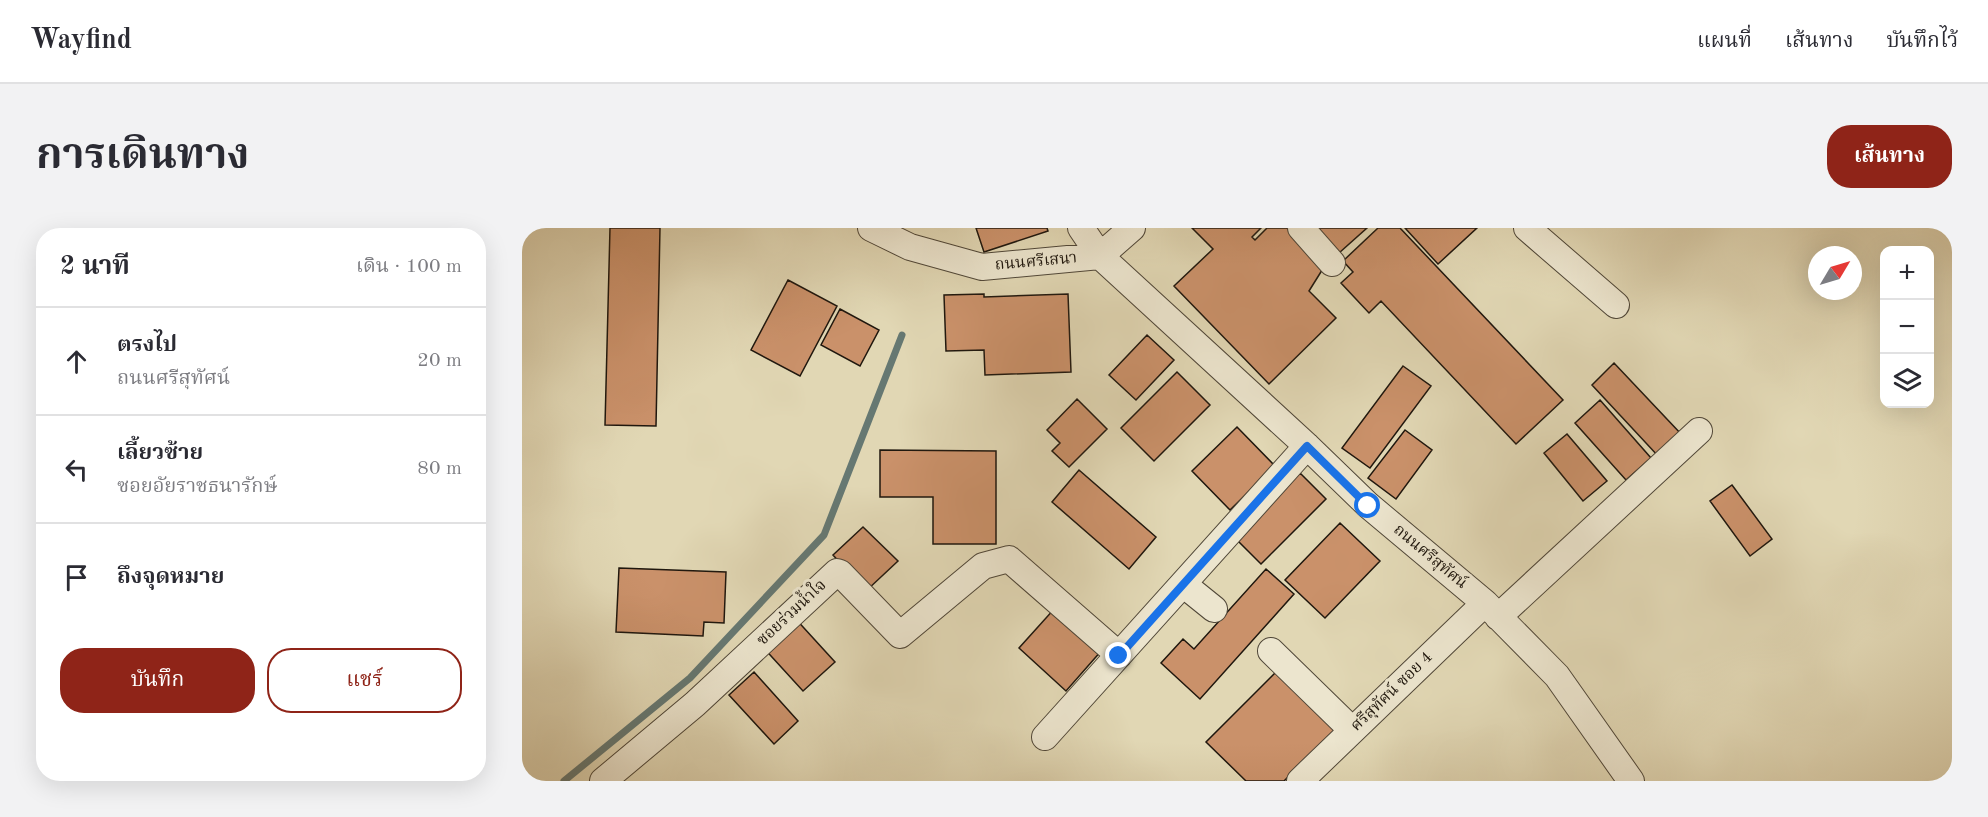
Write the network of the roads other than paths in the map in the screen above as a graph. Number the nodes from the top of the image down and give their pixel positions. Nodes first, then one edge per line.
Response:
1 (871, 228) edge
2 (1081, 228) edge
3 (1132, 228) edge
4 (1301, 228) edge
5 (1527, 228) edge
6 (1100, 256) junction
7 (1332, 263) dead end
8 (1616, 304) dead end
9 (1699, 431) dead end
10 (1307, 446) junction
11 (1183, 584) junction
12 (1214, 609) dead end
13 (1492, 610) junction
14 (1271, 651) dead end
15 (1119, 656) junction
16 (1352, 730) junction
17 (1045, 737) dead end
18 (603, 781) edge
19 (1300, 781) edge
20 (1631, 781) edge

1 - 6 street, ถนนศรีเสนา
2 - 6 street, ถนนศรีสุทัศน์
3 - 6 street
4 - 7 street
5 - 8 street
6 - 10 street, ถนนศรีสุทัศน์
9 - 13 street, ศรีสุทัศน์ ซอย 4
10 - 11 street
10 - 13 street, ถนนศรีสุทัศน์
11 - 12 street
11 - 15 street
13 - 16 street, ศรีสุทัศน์ ซอย 4
13 - 20 street, ถนนศรีสุทัศน์
14 - 16 street
15 - 17 street
15 - 18 street, ซอยร่วมน้ำใจ
16 - 19 street, ศรีสุทัศน์ ซอย 4

